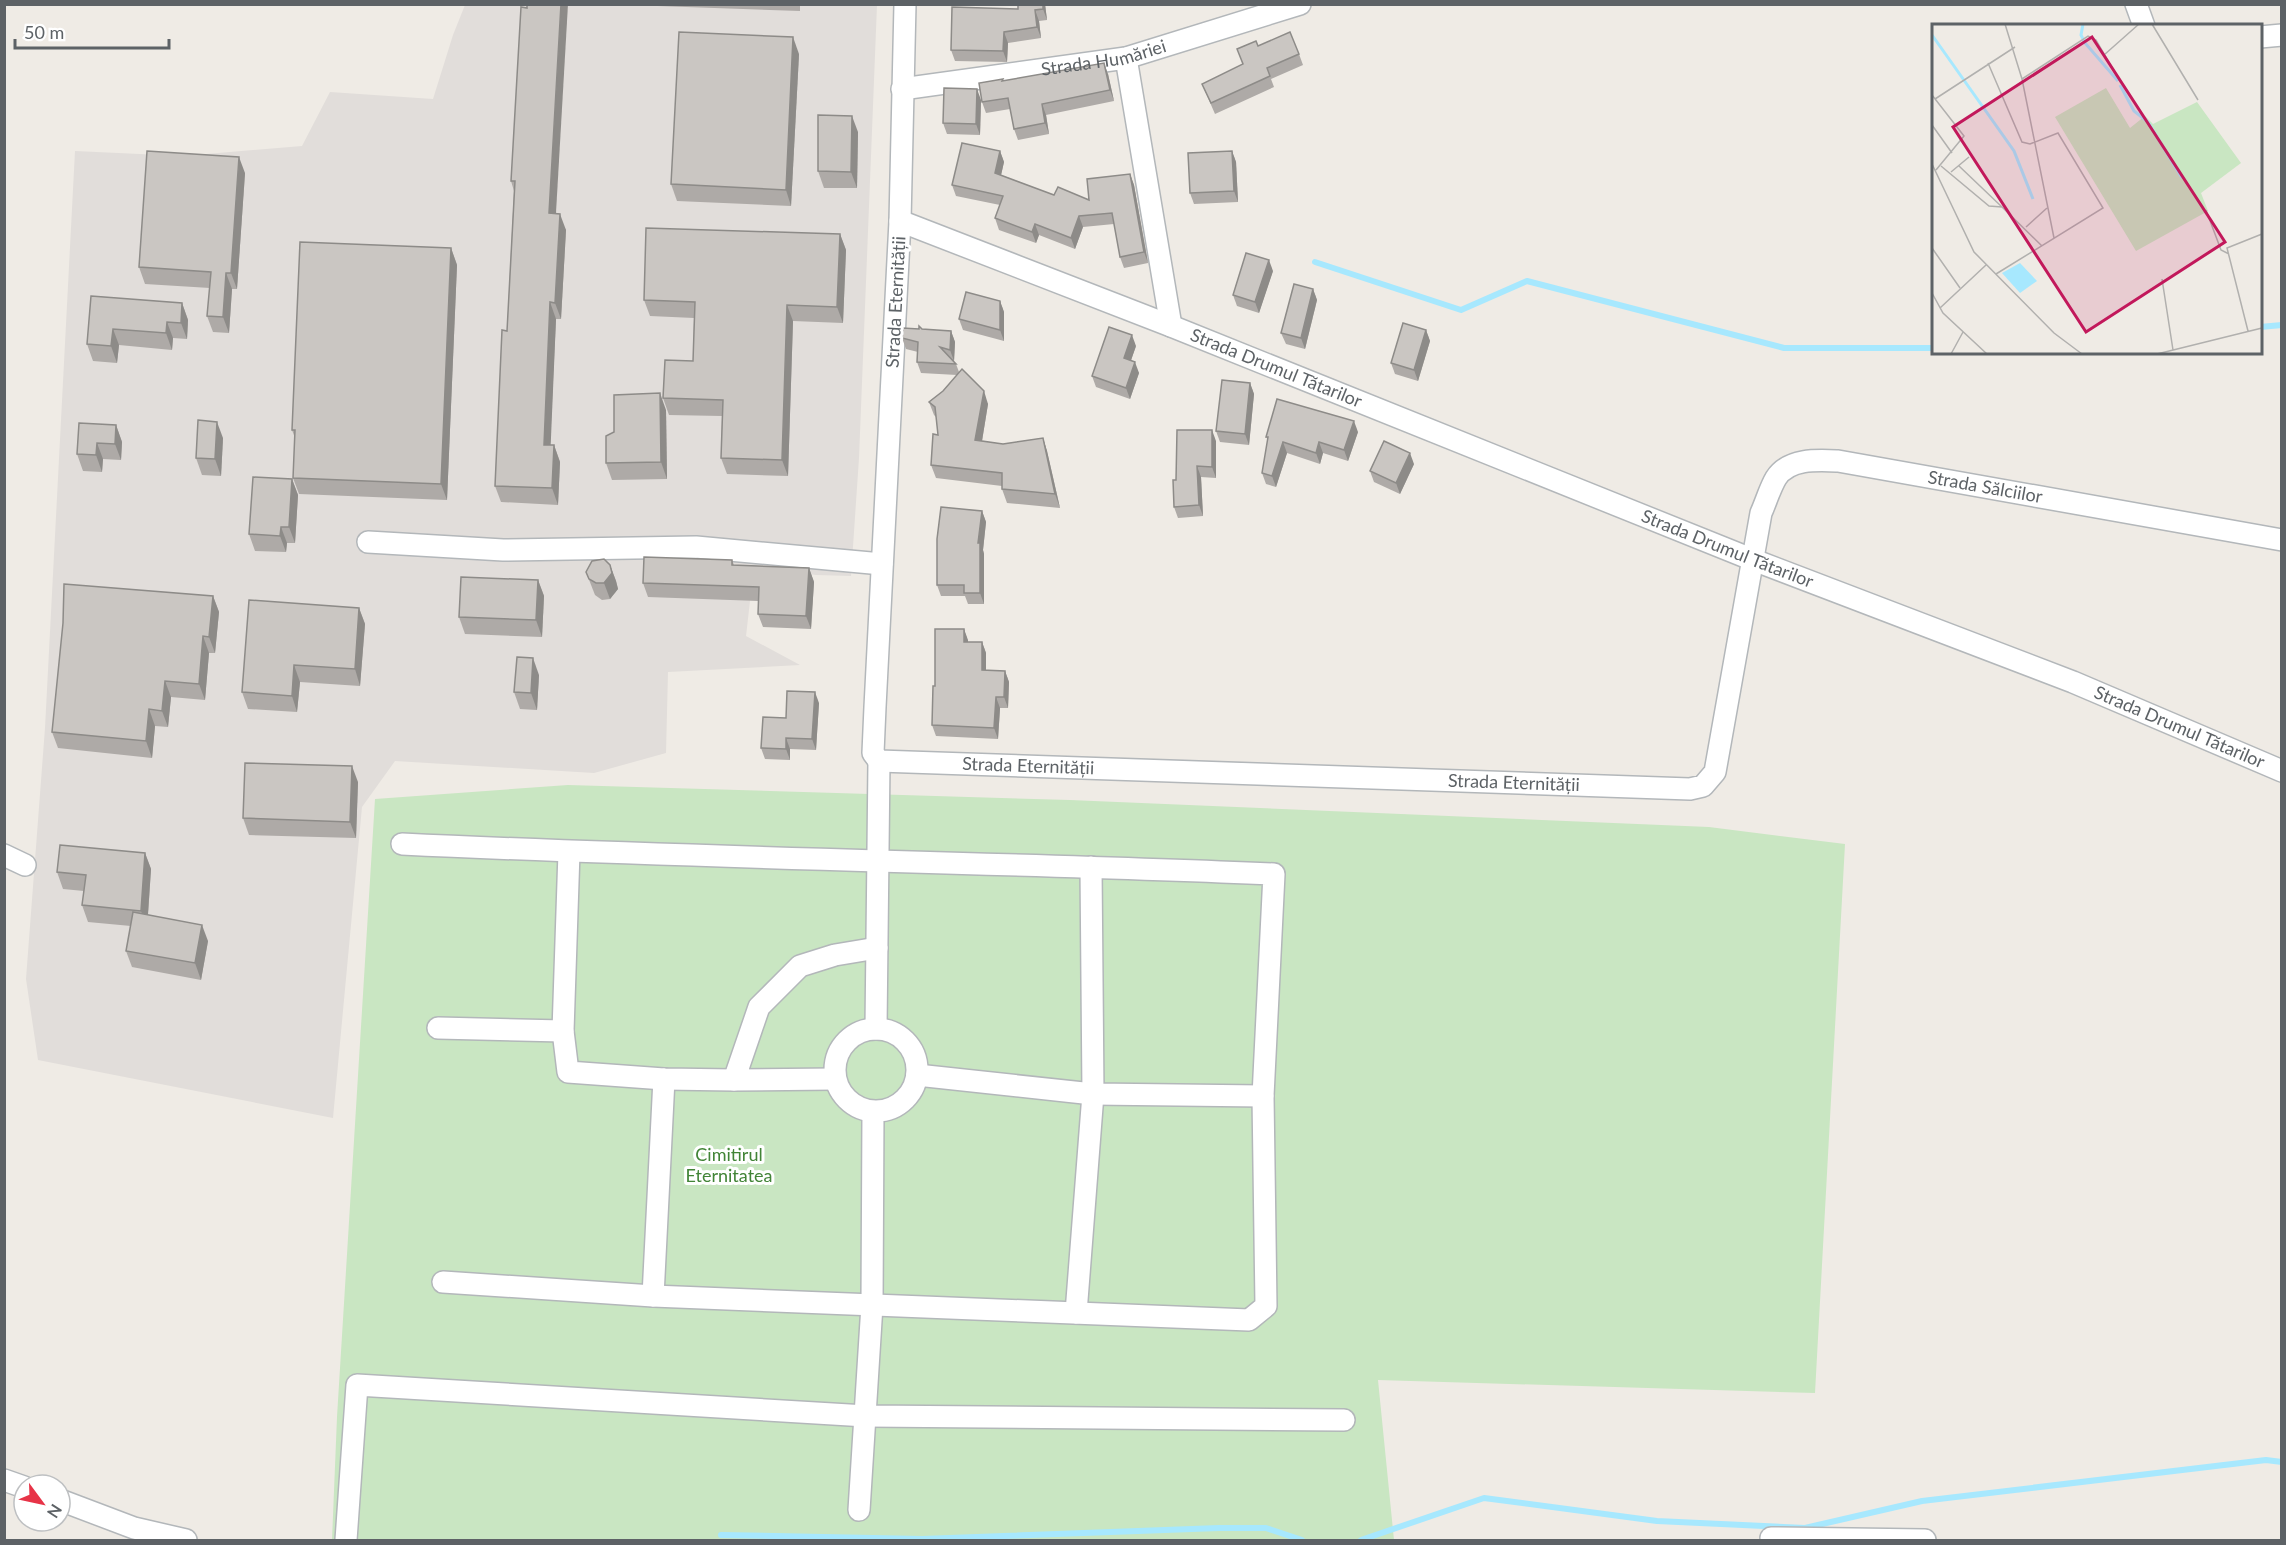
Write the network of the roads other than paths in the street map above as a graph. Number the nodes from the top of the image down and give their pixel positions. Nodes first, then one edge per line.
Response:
1 (905, 4) edge
2 (1300, 4) edge
3 (2136, 4) edge
4 (2143, 24) edge
5 (2282, 35) edge
6 (2262, 38) edge
7 (1126, 58) junction
8 (902, 89) junction
9 (900, 221) junction
10 (1171, 326) junction
11 (2282, 540) edge
12 (368, 542) dead end
13 (1751, 559) junction
14 (882, 564) junction
15 (879, 761) junction
16 (2282, 771) edge
17 (402, 844) dead end
18 (569, 852) junction
19 (4, 855) edge
20 (878, 863) junction
21 (25, 865) dead end
22 (1091, 867) junction
23 (877, 948) junction
24 (438, 1028) dead end
25 (876, 1029) junction
26 (563, 1031) junction
27 (917, 1075) junction
28 (664, 1079) junction
29 (835, 1079) junction
30 (734, 1080) junction
31 (1093, 1094) junction
32 (1263, 1096) junction
33 (873, 1112) junction
34 (443, 1282) dead end
35 (653, 1296) junction
36 (873, 1305) junction
37 (1076, 1313) junction
38 (866, 1416) junction
39 (1344, 1420) dead end
40 (72, 1505) edge
41 (859, 1510) dead end
42 (1771, 1538) dead end
43 (186, 1540) edge
44 (346, 1540) edge
45 (1925, 1540) edge

1 - 8 street, Strada Eternității
2 - 7 street, Strada Humăriei
3 - 4 street
5 - 6 street
7 - 8 street, Strada Humăriei
7 - 10 street, Strada Drumul Tătarilor
8 - 9 street, Strada Eternității
9 - 10 street, Strada Drumul Tătarilor
9 - 14 street, Strada Eternității
10 - 13 street, Strada Drumul Tătarilor
11 - 13 street, Strada Sălciilor
12 - 14 street
13 - 15 street, Strada Eternității
13 - 16 street, Strada Drumul Tătarilor
14 - 15 street, Strada Eternității
15 - 20 street
17 - 18 street
18 - 20 street
18 - 26 street
19 - 21 street
20 - 22 street
20 - 23 street
22 - 31 street
22 - 32 street
23 - 25 street
23 - 30 street
24 - 26 street
25 - 27 street
25 - 29 street
26 - 28 street
27 - 31 street
27 - 33 street
28 - 30 street
28 - 35 street
29 - 30 street
29 - 33 street
31 - 32 street
31 - 37 street
32 - 37 street
33 - 36 street
34 - 35 street
35 - 36 street
36 - 37 street
36 - 38 street
38 - 39 street
38 - 41 street
38 - 44 street
40 - 43 street
42 - 45 street

